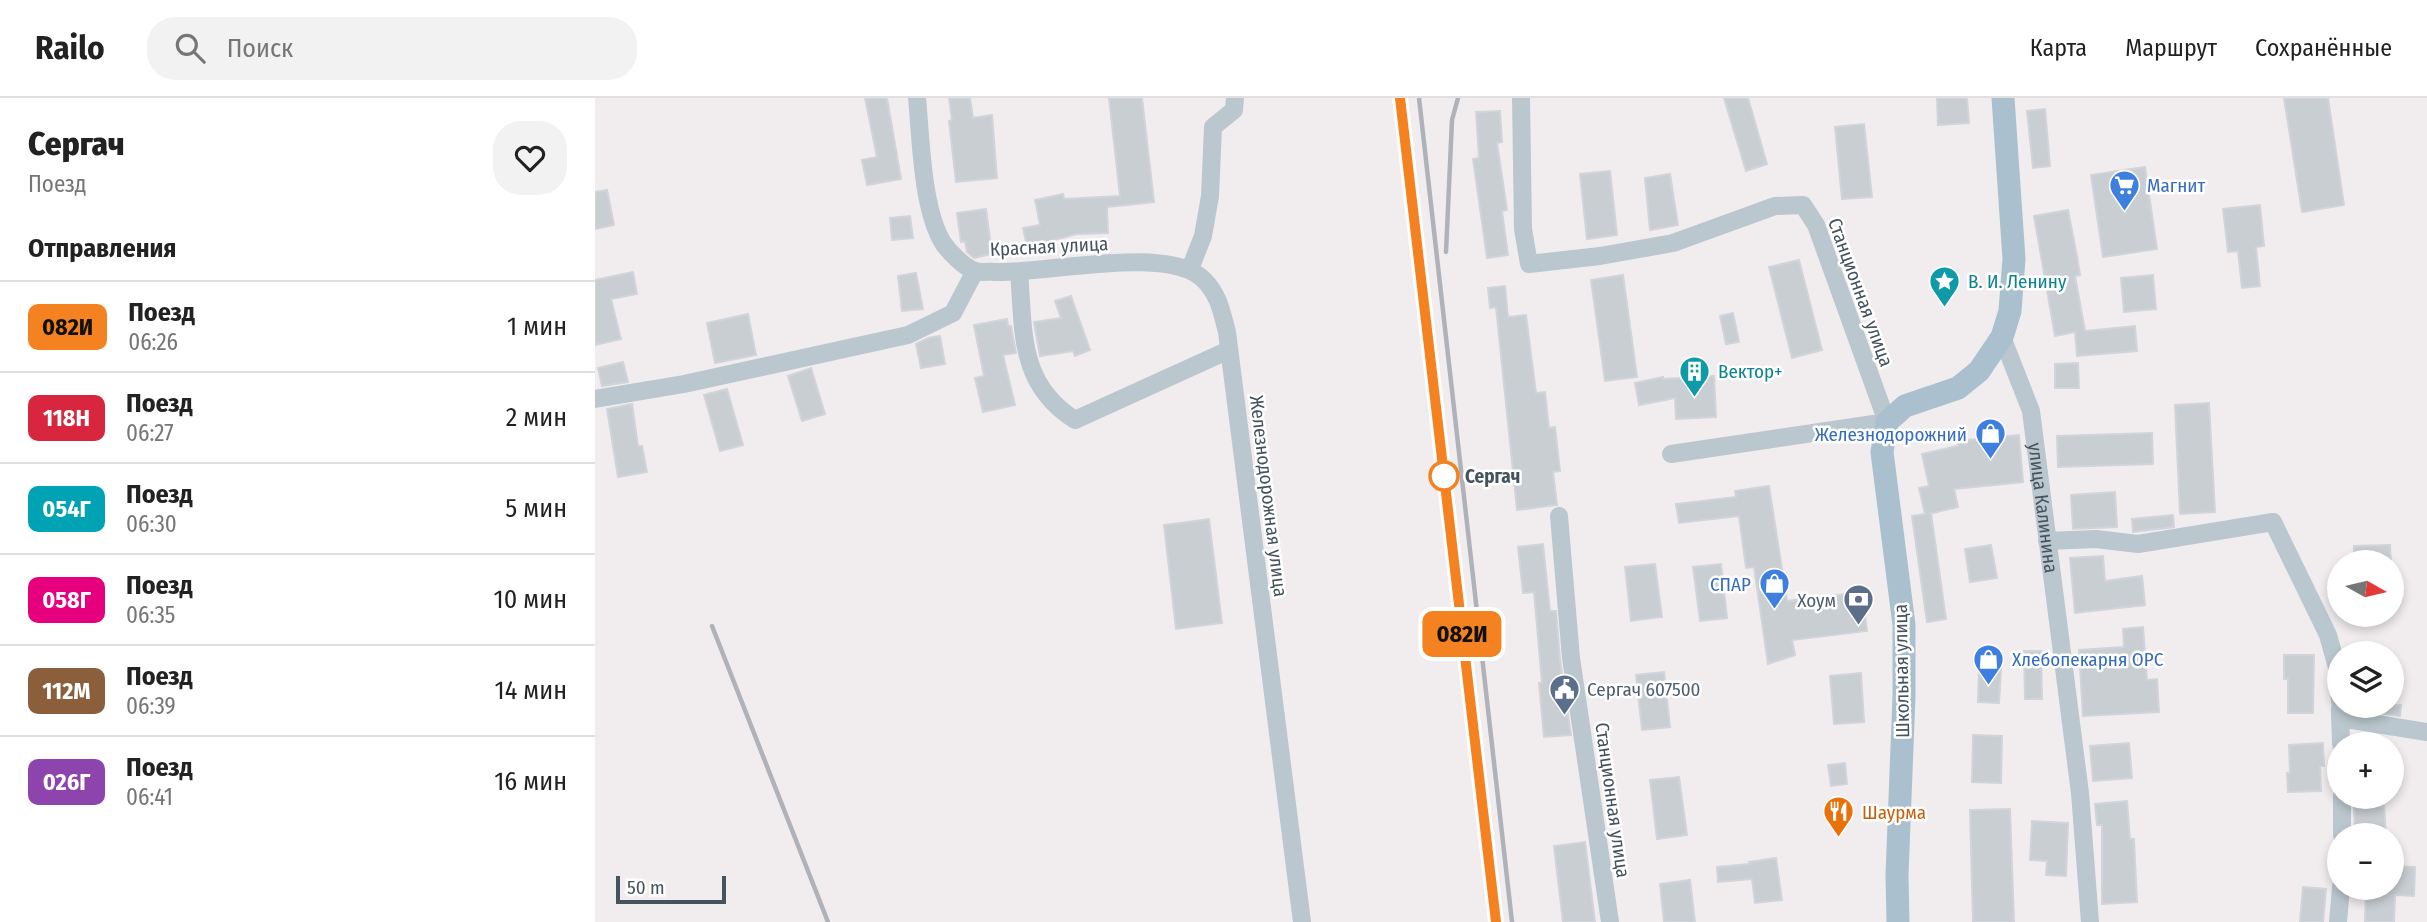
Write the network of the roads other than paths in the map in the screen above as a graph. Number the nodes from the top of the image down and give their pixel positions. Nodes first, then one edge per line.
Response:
1 (917, 98) edge
2 (1235, 98) edge
3 (1521, 98) edge
4 (2003, 98) edge
5 (1190, 269) junction
6 (975, 271) junction
7 (1019, 272) junction
8 (2002, 337) junction
9 (1229, 350) junction
10 (595, 399) edge
11 (1887, 422) junction
12 (1671, 454) dead end
13 (1559, 516) dead end
14 (2047, 541) junction
15 (2330, 641) edge
16 (2374, 718) edge
17 (2427, 732) edge
18 (2340, 900) edge
19 (1302, 922) edge
20 (1610, 922) edge
21 (1898, 922) edge
22 (2090, 922) edge
23 (2339, 922) edge

1 - 6 street, Красная улица
2 - 5 street
3 - 11 street, Станционная улица
4 - 8 main road
5 - 7 street, Красная улица
5 - 9 street, Железнодорожная улица
6 - 7 street, Красная улица
6 - 10 street
7 - 9 street
8 - 11 main road
8 - 14 street, улица Калинина
9 - 19 street, Железнодорожная улица
11 - 12 street
11 - 21 main road, Школьная улица
13 - 20 street, Станционная улица
14 - 15 street
14 - 22 street, улица Калинина
16 - 17 street
18 - 23 street

